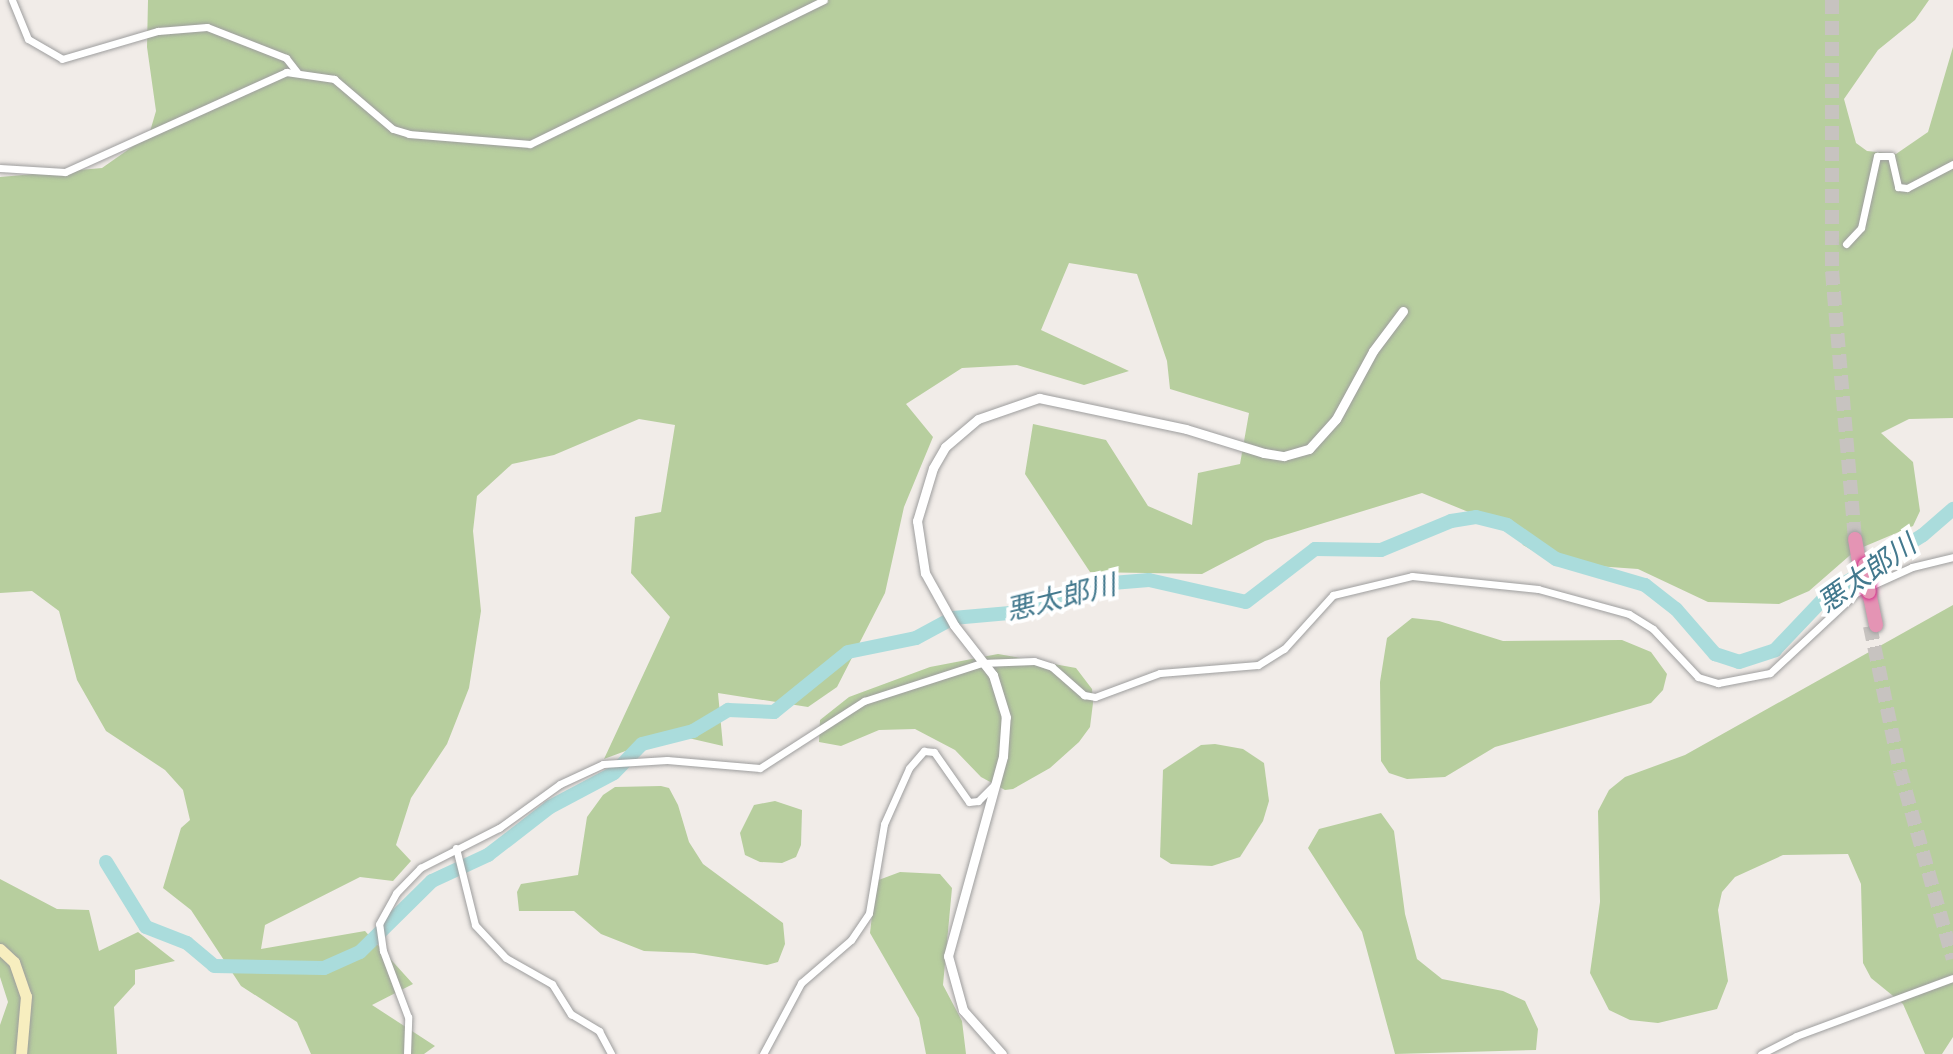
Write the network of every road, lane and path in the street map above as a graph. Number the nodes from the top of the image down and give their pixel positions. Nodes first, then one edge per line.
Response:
1 (12, 0) edge
2 (824, 0) edge
3 (297, 72) junction
4 (1953, 164) edge
5 (0, 168) edge
6 (1846, 244) dead end
7 (1403, 311) dead end
8 (1858, 538) tunnel mouth
9 (1953, 557) edge
10 (1873, 626) tunnel mouth
11 (982, 663) junction
12 (994, 785) junction
13 (456, 848) junction
14 (0, 949) edge
15 (1953, 978) edge
16 (21, 1054) edge
17 (407, 1054) edge
18 (611, 1054) edge
19 (763, 1054) edge
20 (1002, 1054) edge
21 (1761, 1054) edge

1 - 3 street
2 - 3 street
3 - 5 street
4 - 6 street
7 - 11 street
8 - 10 highway, bridge
9 - 11 street
11 - 12 street
11 - 13 street
12 - 19 street
12 - 20 street
13 - 17 street
13 - 18 street
14 - 16 main road
15 - 21 street

